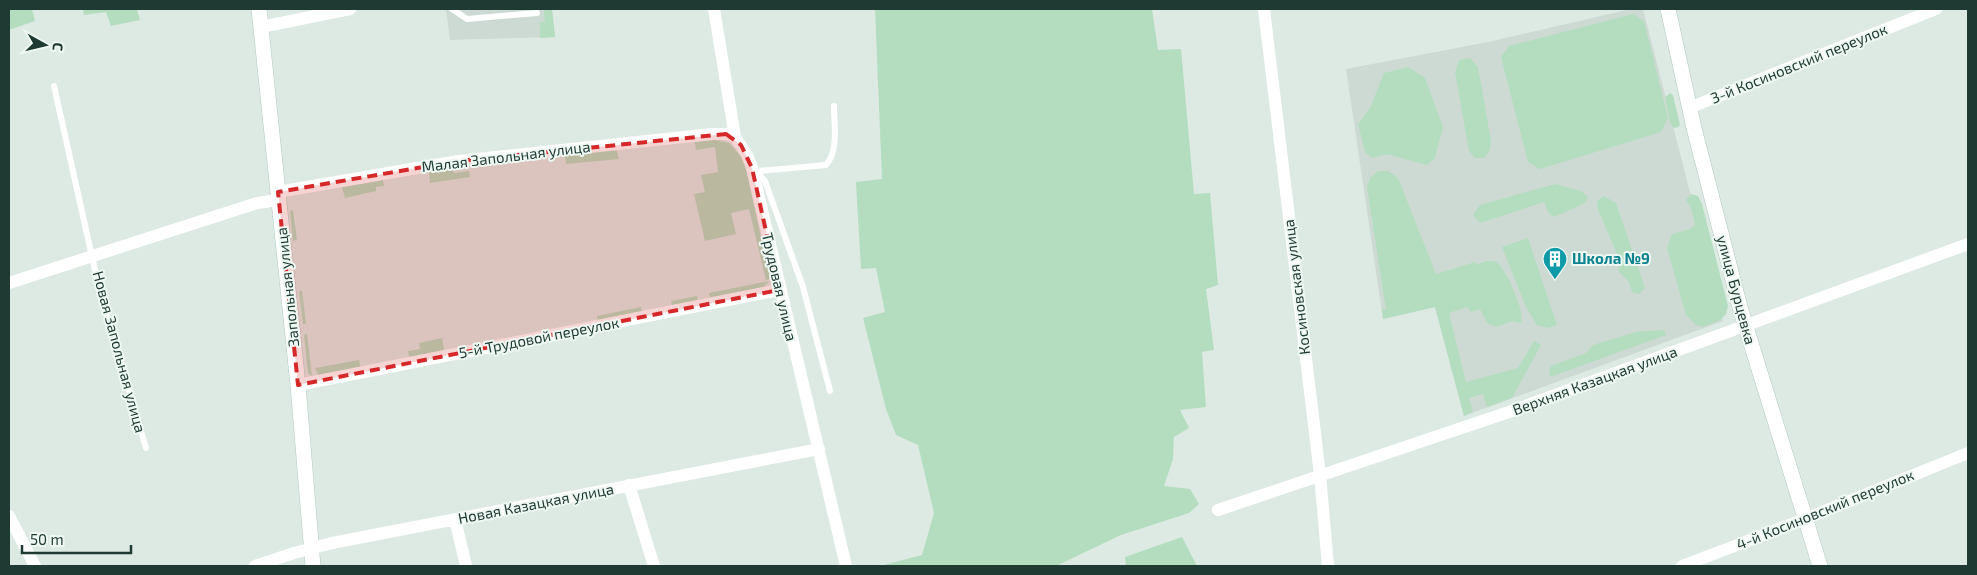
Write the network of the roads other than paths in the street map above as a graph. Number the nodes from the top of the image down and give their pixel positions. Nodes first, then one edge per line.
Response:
1 (259, 9) edge
2 (350, 9) edge
3 (452, 9) edge
4 (714, 9) edge
5 (1264, 9) edge
6 (1668, 9) edge
7 (1936, 9) edge
8 (537, 13) dead end
9 (261, 27) junction
10 (54, 86) dead end
11 (834, 106) dead end
12 (1690, 108) junction
13 (735, 137) junction
14 (755, 170) junction
15 (278, 196) junction
16 (1968, 244) edge
17 (94, 256) junction
18 (9, 283) edge
19 (779, 290) junction
20 (1745, 327) junction
21 (298, 385) junction
22 (830, 390) dead end
23 (146, 448) dead end
24 (819, 449) junction
25 (1968, 453) edge
26 (1320, 475) junction
27 (630, 485) junction
28 (1218, 510) dead end
29 (9, 516) edge
30 (455, 519) junction
31 (1805, 519) junction
32 (312, 548) junction
33 (35, 566) edge
34 (255, 566) edge
35 (313, 566) edge
36 (466, 566) edge
37 (654, 566) edge
38 (846, 566) edge
39 (1328, 566) edge
40 (1682, 566) edge
41 (1820, 566) edge

1 - 9 street, Запольная улица
2 - 9 street
3 - 8 lane
4 - 13 street, Трудовая улица
5 - 26 street, Косиновская улица
6 - 12 street, улица Бурцевка
7 - 12 street, 3-й Косиновский переулок
9 - 15 street, Запольная улица
10 - 17 lane, Новая Запольная улица
11 - 14 lane
12 - 20 street, улица Бурцевка
13 - 14 street, Трудовая улица
13 - 15 street, Малая Запольная улица
14 - 19 street, Трудовая улица
14 - 22 lane
15 - 17 street, Новая Запольная улица
15 - 21 street, Запольная улица
16 - 20 street, Верхняя Казацкая улица
17 - 18 street, Новая Запольная улица
17 - 23 lane, Новая Запольная улица
19 - 21 street, 5-й Трудовой переулок
19 - 24 street, Трудовая улица
20 - 26 street, Верхняя Казацкая улица
20 - 31 street, улица Бурцевка
21 - 32 street, Запольная улица
24 - 27 street, Новая Казацкая улица
24 - 38 street, Трудовая улица
25 - 31 street, 4-й Косиновский переулок
26 - 28 street, Верхняя Казацкая улица
26 - 39 street, Косиновская улица
27 - 30 street, Новая Казацкая улица
27 - 37 street
29 - 33 street
30 - 32 street, Новая Казацкая улица
30 - 36 street
31 - 40 street, 4-й Косиновский переулок
31 - 41 street, улица Бурцевка
32 - 34 street, Новая Казацкая улица
32 - 35 street, Запольная улица

